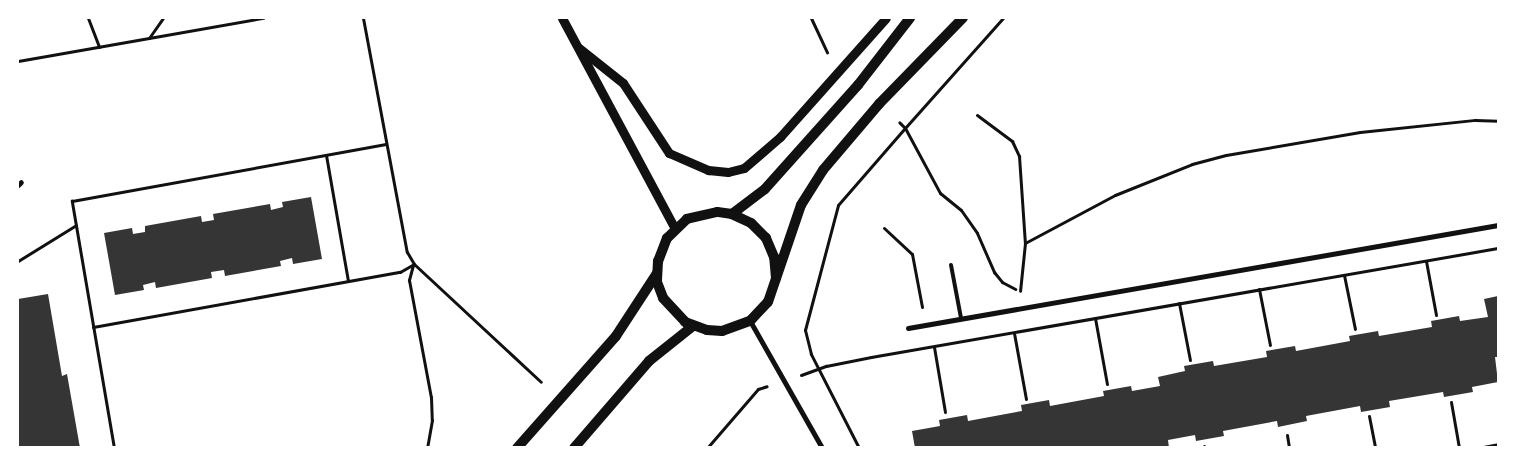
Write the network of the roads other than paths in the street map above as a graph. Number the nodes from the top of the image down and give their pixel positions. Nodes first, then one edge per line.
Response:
1 (562, 18) edge
2 (886, 18) edge
3 (910, 18) edge
4 (963, 18) edge
5 (578, 48) junction
6 (732, 214) junction
7 (1498, 225) edge
8 (674, 229) junction
9 (952, 265) dead end
10 (657, 273) junction
11 (776, 278) junction
12 (961, 318) junction
13 (750, 321) junction
14 (693, 326) junction
15 (908, 328) dead end
16 (517, 448) edge
17 (574, 448) edge
18 (822, 448) edge

1 - 5 street
2 - 5 street
3 - 6 main road
4 - 11 main road
5 - 8 street
6 - 8 main road
6 - 11 main road
7 - 12 street
8 - 10 main road
9 - 12 lane
10 - 14 main road
10 - 16 main road
11 - 13 main road
12 - 15 street
13 - 14 main road
13 - 18 street
14 - 17 main road

